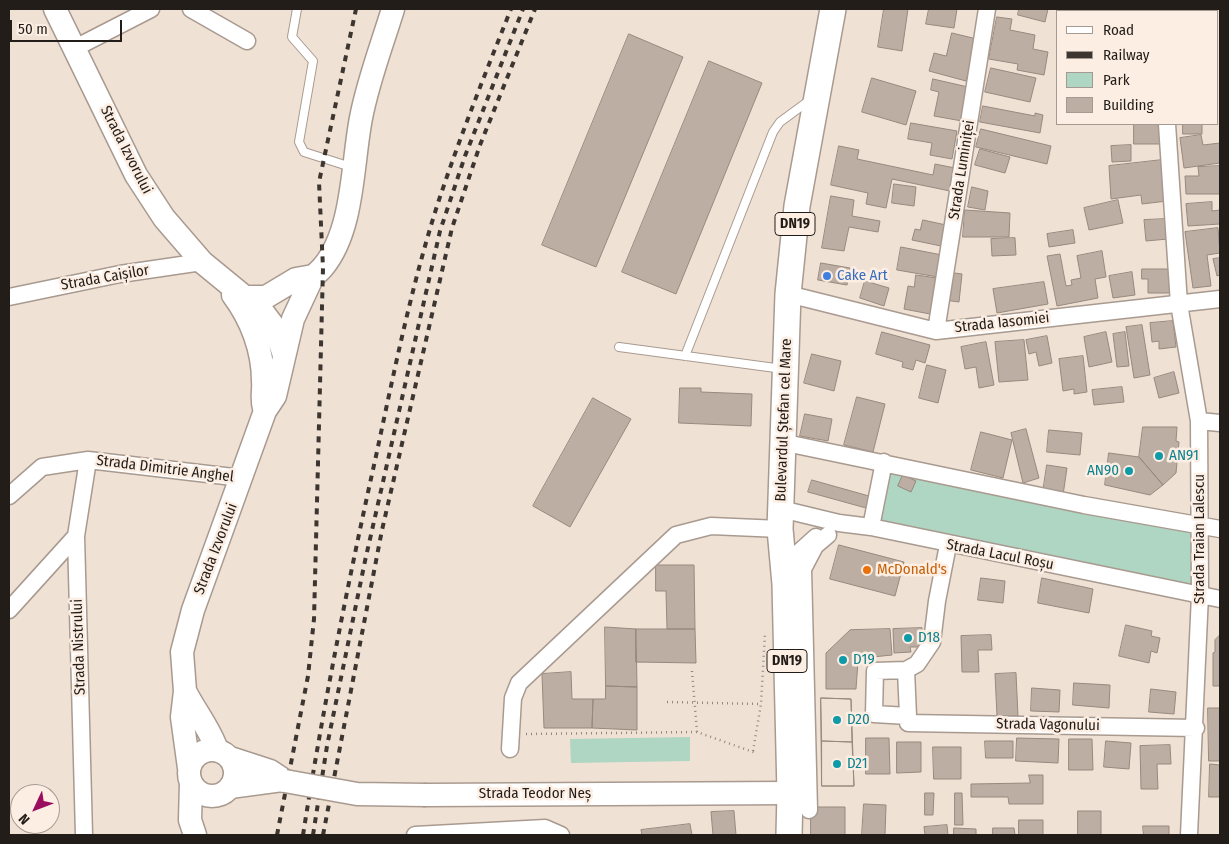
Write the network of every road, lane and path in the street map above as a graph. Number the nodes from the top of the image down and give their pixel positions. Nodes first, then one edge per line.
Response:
1 (55, 9) edge
2 (151, 9) edge
3 (191, 9) edge
4 (297, 9) edge
5 (393, 9) edge
6 (833, 9) edge
7 (987, 9) edge
8 (247, 41) dead end
9 (75, 48) junction
10 (817, 95) junction
11 (1166, 125) edge
12 (353, 168) junction
13 (210, 269) junction
14 (313, 276) junction
15 (788, 294) junction
16 (9, 297) edge
17 (247, 297) junction
18 (1220, 299) edge
19 (1179, 304) junction
20 (275, 328) junction
21 (936, 331) junction
22 (619, 347) dead end
23 (284, 355) junction
24 (685, 356) junction
25 (785, 370) junction
26 (264, 380) junction
27 (265, 411) junction
28 (1199, 421) junction
29 (1220, 423) edge
30 (782, 442) junction
31 (88, 460) junction
32 (884, 462) junction
33 (242, 478) junction
34 (9, 496) edge
35 (781, 519) junction
36 (1201, 525) junction
37 (870, 527) junction
38 (834, 529) junction
39 (1220, 529) edge
40 (76, 536) junction
41 (948, 544) junction
42 (785, 584) junction
43 (1200, 594) junction
44 (1220, 599) edge
45 (9, 610) edge
46 (765, 626) dead end
47 (906, 670) junction
48 (692, 671) dead end
49 (185, 690) junction
50 (666, 702) dead end
51 (694, 702) junction
52 (761, 704) junction
53 (908, 716) junction
54 (1196, 728) junction
55 (697, 732) junction
56 (510, 742) joint
57 (223, 754) junction
58 (190, 775) junction
59 (284, 781) junction
60 (226, 790) junction
61 (790, 792) junction
62 (809, 810) dead end
63 (84, 835) edge
64 (196, 835) edge
65 (415, 835) edge
66 (560, 835) edge
67 (789, 835) edge
68 (1189, 835) edge

1 - 9 main road, Strada Izvorului
2 - 9 street
3 - 8 street
4 - 12 lane
5 - 12 main road
6 - 10 main road, Bulevardul Ștefan cel Mare / DN19
7 - 21 street, Strada Luminiței
9 - 13 main road, Strada Izvorului
10 - 15 main road, Bulevardul Ștefan cel Mare / DN19
10 - 24 lane
11 - 19 street, Strada Traian Lalescu
12 - 14 main road
13 - 16 street, Strada Caișilor
13 - 17 main road, Strada Izvorului
13 - 26 main road, Strada Izvorului
14 - 17 main road
14 - 20 main road
14 - 23 main road
15 - 21 street, Strada Iasomiei
15 - 25 main road, Bulevardul Ștefan cel Mare / DN19
17 - 20 main road, Strada Izvorului
18 - 19 street, Strada Iasomiei
19 - 21 street, Strada Iasomiei
19 - 28 street, Strada Traian Lalescu
20 - 23 main road, Strada Izvorului
20 - 26 main road
22 - 24 lane
23 - 27 main road, Strada Izvorului
24 - 25 lane
25 - 30 main road, Bulevardul Ștefan cel Mare / DN19
26 - 27 main road, Strada Izvorului
27 - 33 main road, Strada Izvorului
28 - 29 street
28 - 36 street, Strada Traian Lalescu
30 - 32 street
30 - 35 main road, Bulevardul Ștefan cel Mare / DN19
31 - 33 street, Strada Dimitrie Anghel
31 - 34 street, Strada Dimitrie Anghel
31 - 40 street, Strada Nistrului
32 - 36 street
32 - 37 street
33 - 49 main road, Strada Izvorului
35 - 38 street, Strada Lacul Roșu
35 - 42 main road, Bulevardul Ștefan cel Mare / DN19
35 - 56 street, Strada Lacul Roșu
36 - 39 street
36 - 43 street, Strada Traian Lalescu
37 - 38 street, Strada Lacul Roșu
37 - 41 street, Strada Lacul Roșu
38 - 42 street
38 - 62 street
40 - 45 street
40 - 63 street, Strada Nistrului
41 - 43 street, Strada Lacul Roșu
41 - 47 street
42 - 61 main road, Bulevardul Ștefan cel Mare / DN19
43 - 44 street, Strada Lacul Roșu
43 - 54 street, Strada Traian Lalescu
46 - 52 path
47 - 53 street
47 - 53 street, Strada Vagonului
48 - 51 path
49 - 57 main road, Strada Izvorului
49 - 58 main road, Strada Izvorului
50 - 51 path
51 - 52 path
51 - 55 path
52 - 55 path
53 - 54 street, Strada Vagonului
54 - 68 street, Strada Traian Lalescu
55 - 56 path
57 - 58 main road
57 - 59 main road, Strada Teodor Neș
57 - 60 main road
58 - 60 main road
58 - 64 main road, Strada Izvorului
59 - 60 main road, Strada Teodor Neș
59 - 61 main road, Strada Teodor Neș, bridge
60 - 64 main road
61 - 67 main road, Bulevardul Ștefan cel Mare / DN19
65 - 66 street

